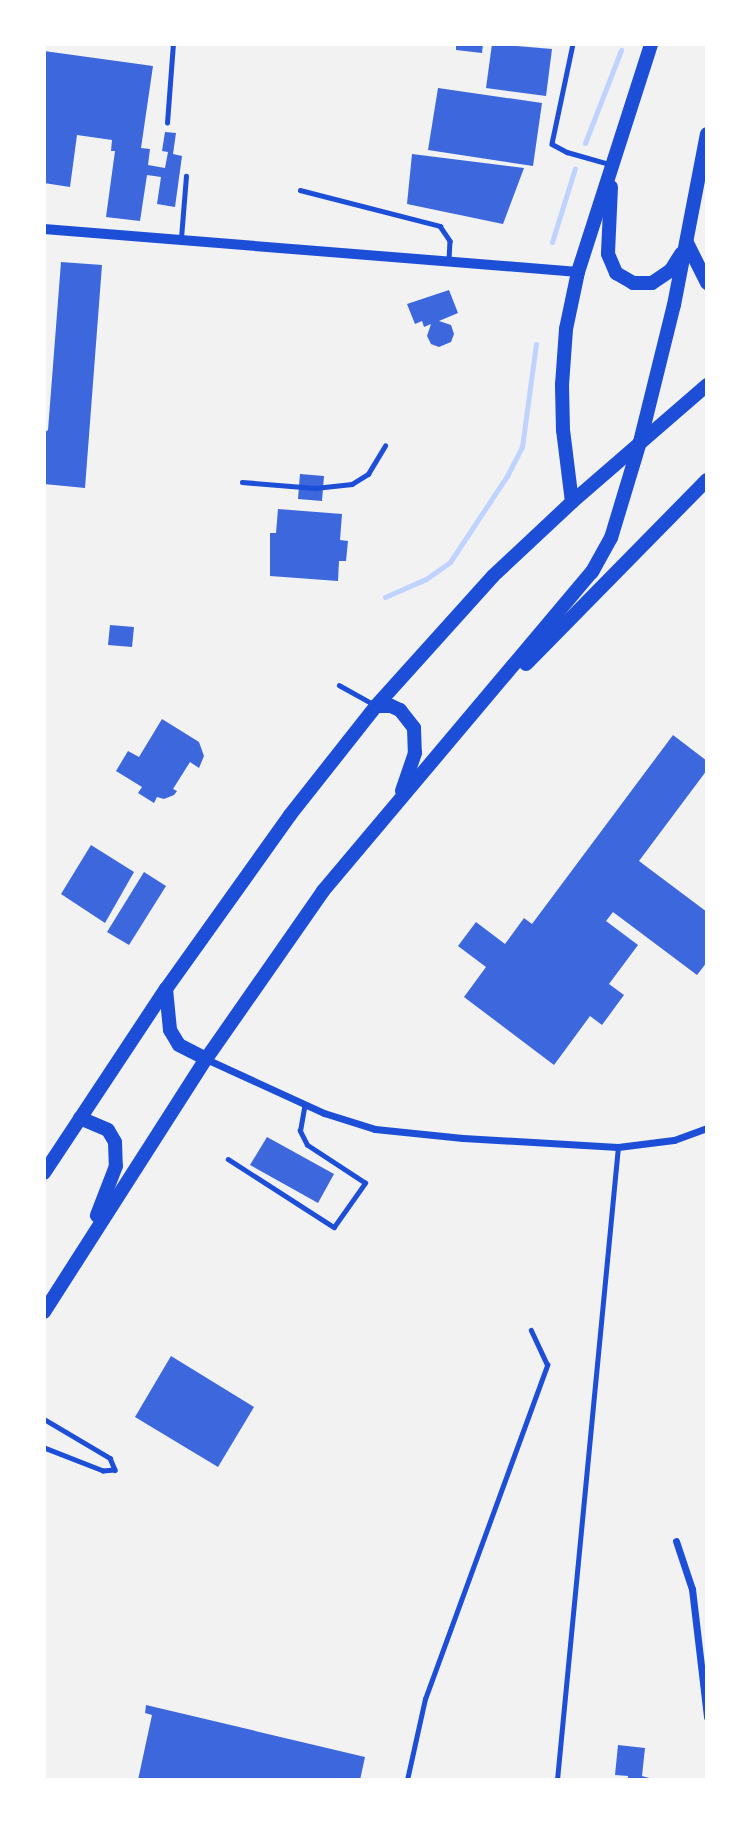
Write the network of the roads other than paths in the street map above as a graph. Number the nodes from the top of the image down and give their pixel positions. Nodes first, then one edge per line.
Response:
1 (173, 44) edge
2 (573, 44) edge
3 (651, 44) edge
4 (167, 123) dead end
5 (707, 134) edge
6 (612, 165) junction
7 (186, 176) dead end
8 (300, 190) dead end
9 (44, 229) edge
10 (181, 239) junction
11 (687, 243) junction
12 (449, 261) junction
13 (578, 272) junction
14 (707, 283) edge
15 (707, 385) edge
16 (640, 442) junction
17 (385, 446) dead end
18 (707, 480) edge
19 (242, 482) dead end
20 (572, 502) junction
21 (339, 685) dead end
22 (376, 706) junction
23 (456, 734) junction
24 (398, 803) junction
25 (166, 989) junction
26 (206, 1059) junction
27 (305, 1104) junction
28 (80, 1118) junction
29 (707, 1128) edge
30 (618, 1147) junction
31 (228, 1159) dead end
32 (44, 1173) edge
33 (83, 1249) junction
34 (44, 1312) edge
35 (531, 1330) dead end
36 (44, 1419) edge
37 (44, 1448) edge
38 (676, 1541) dead end
39 (707, 1717) edge
40 (407, 1780) edge
41 (557, 1780) edge

1 - 4 lane
2 - 6 lane
3 - 6 main road
5 - 11 main road
6 - 11 main road
6 - 13 main road
7 - 10 lane
8 - 12 lane
9 - 10 street
10 - 12 street
11 - 14 main road
11 - 16 main road
12 - 13 street
13 - 20 main road
15 - 16 main road
16 - 20 main road
16 - 23 main road
17 - 19 lane
18 - 23 main road
20 - 22 main road
21 - 22 lane
22 - 24 main road
22 - 25 main road
23 - 24 main road
24 - 26 main road
25 - 26 main road
25 - 28 main road
26 - 27 street
26 - 33 main road
27 - 30 street
27 - 31 lane
28 - 32 main road
28 - 33 main road
29 - 30 street
30 - 41 lane
33 - 34 main road
35 - 40 lane
36 - 37 lane
38 - 39 street

